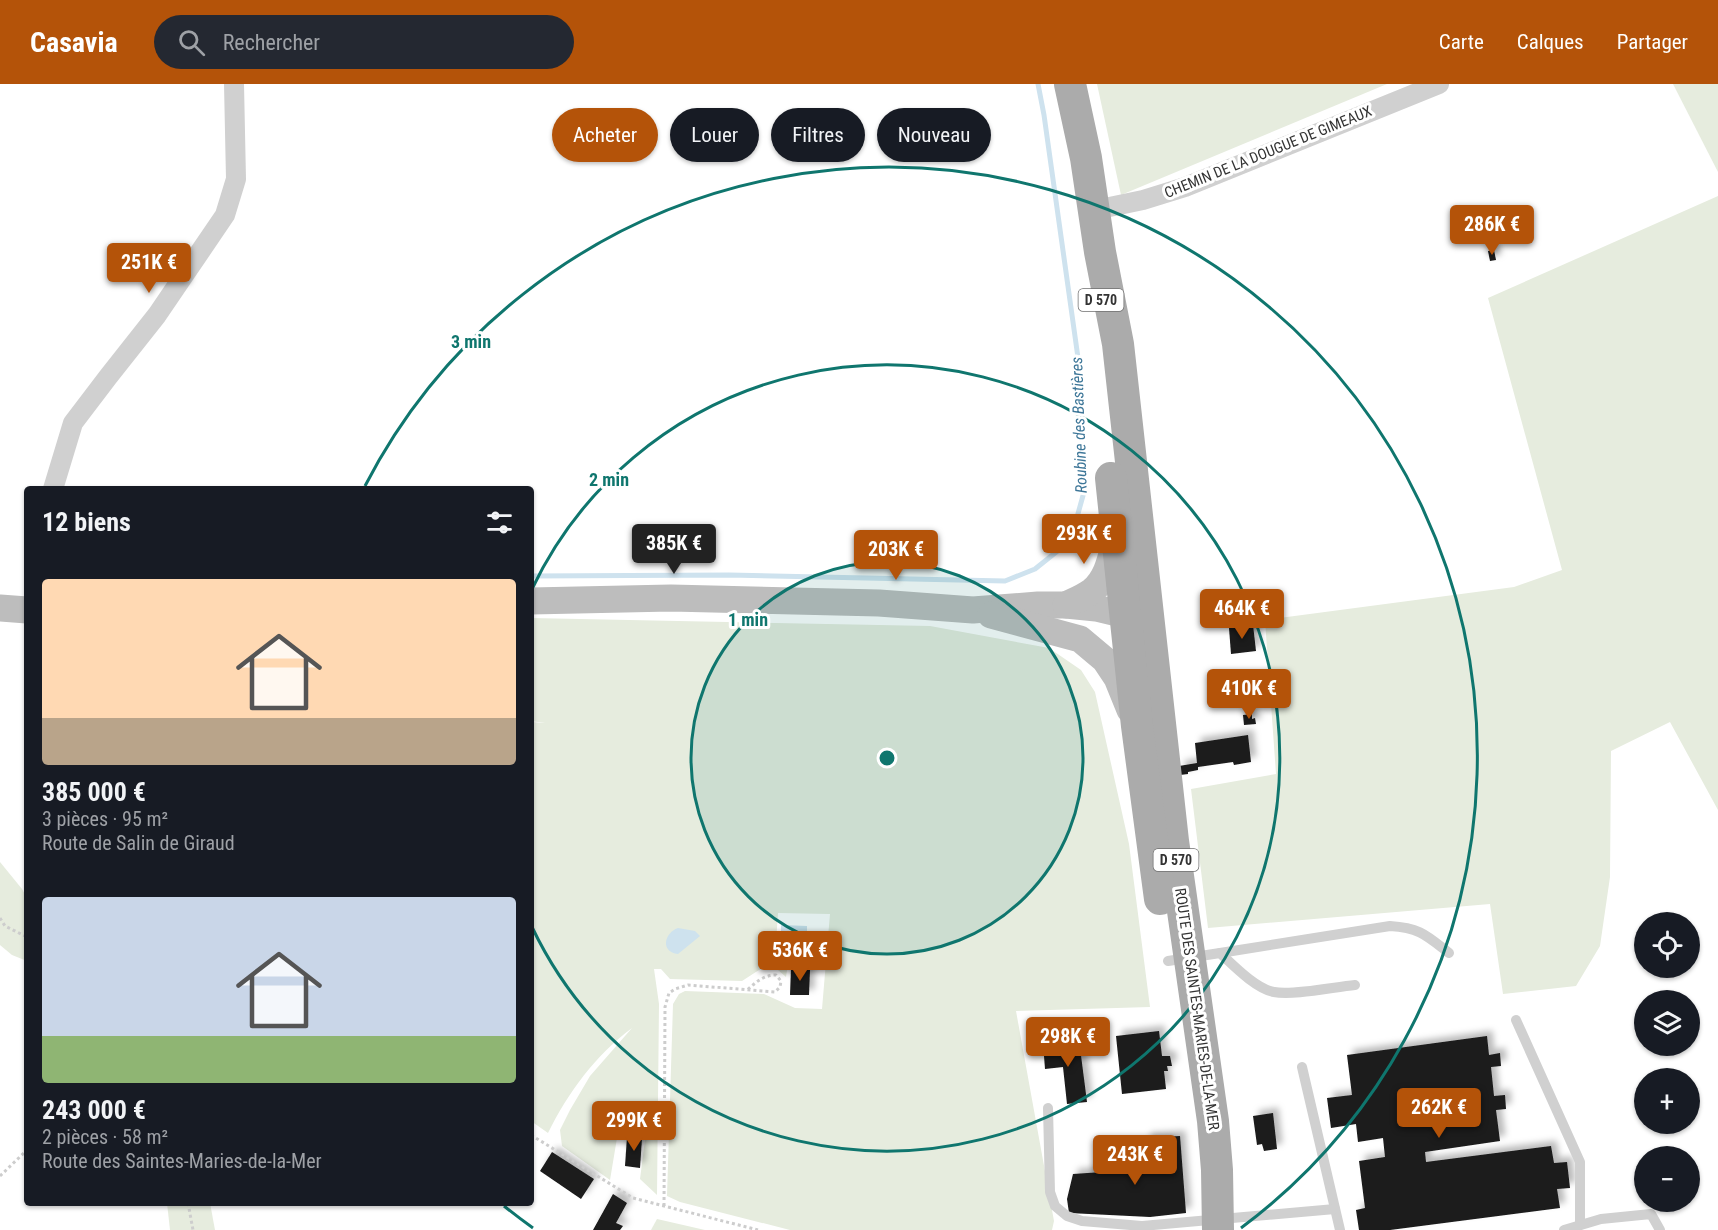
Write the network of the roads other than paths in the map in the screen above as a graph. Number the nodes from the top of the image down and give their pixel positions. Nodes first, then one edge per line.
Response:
1 (234, 84) edge
2 (1070, 84) edge
3 (1439, 84) edge
4 (1095, 210) junction
5 (1100, 252) junction
6 (54, 486) edge
7 (1116, 537) junction
8 (534, 601) edge
9 (1066, 605) junction
10 (0, 608) edge
11 (24, 610) edge
12 (973, 610) junction
13 (1133, 625) junction
14 (1080, 639) junction
15 (1148, 725) junction
16 (1449, 953) dead end
17 (1193, 957) junction
18 (1354, 985) dead end
19 (1516, 1020) dead end
20 (1302, 1067) dead end
21 (1048, 1108) dead end
22 (1335, 1209) junction
23 (1209, 1225) edge
24 (1580, 1225) junction
25 (1340, 1230) edge
26 (1564, 1230) edge
27 (1659, 1230) edge

1 - 6 street
2 - 4 main road, ROUTE DES SAINTES-MARIES-DE-LA-MER / D 570
3 - 4 street, CHEMIN DE LA DOUGUE DE GIMEAUX
4 - 5 main road, ROUTE DES SAINTES-MARIES-DE-LA-MER / D 570
5 - 7 main road, ROUTE DES SAINTES-MARIES-DE-LA-MER / D 570
5 - 13 main road, ROUTE DES SAINTES-MARIES-DE-LA-MER / D 570
7 - 9 main road
7 - 13 main road, ROUTE DES SAINTES-MARIES-DE-LA-MER / D 570
8 - 12 main road
9 - 12 main road
9 - 13 main road
10 - 11 main road
12 - 14 main road
13 - 14 main road
13 - 15 main road, ROUTE DES SAINTES-MARIES-DE-LA-MER / D 570
14 - 15 main road
15 - 17 main road, ROUTE DES SAINTES-MARIES-DE-LA-MER / D 570
16 - 17 lane
17 - 18 lane
17 - 23 main road, ROUTE DES SAINTES-MARIES-DE-LA-MER / D 570
17 - 23 main road, ROUTE DES SAINTES-MARIES-DE-LA-MER / D 570
19 - 24 lane
20 - 22 lane
21 - 23 lane
22 - 23 lane
22 - 25 lane
24 - 26 lane
24 - 27 lane

